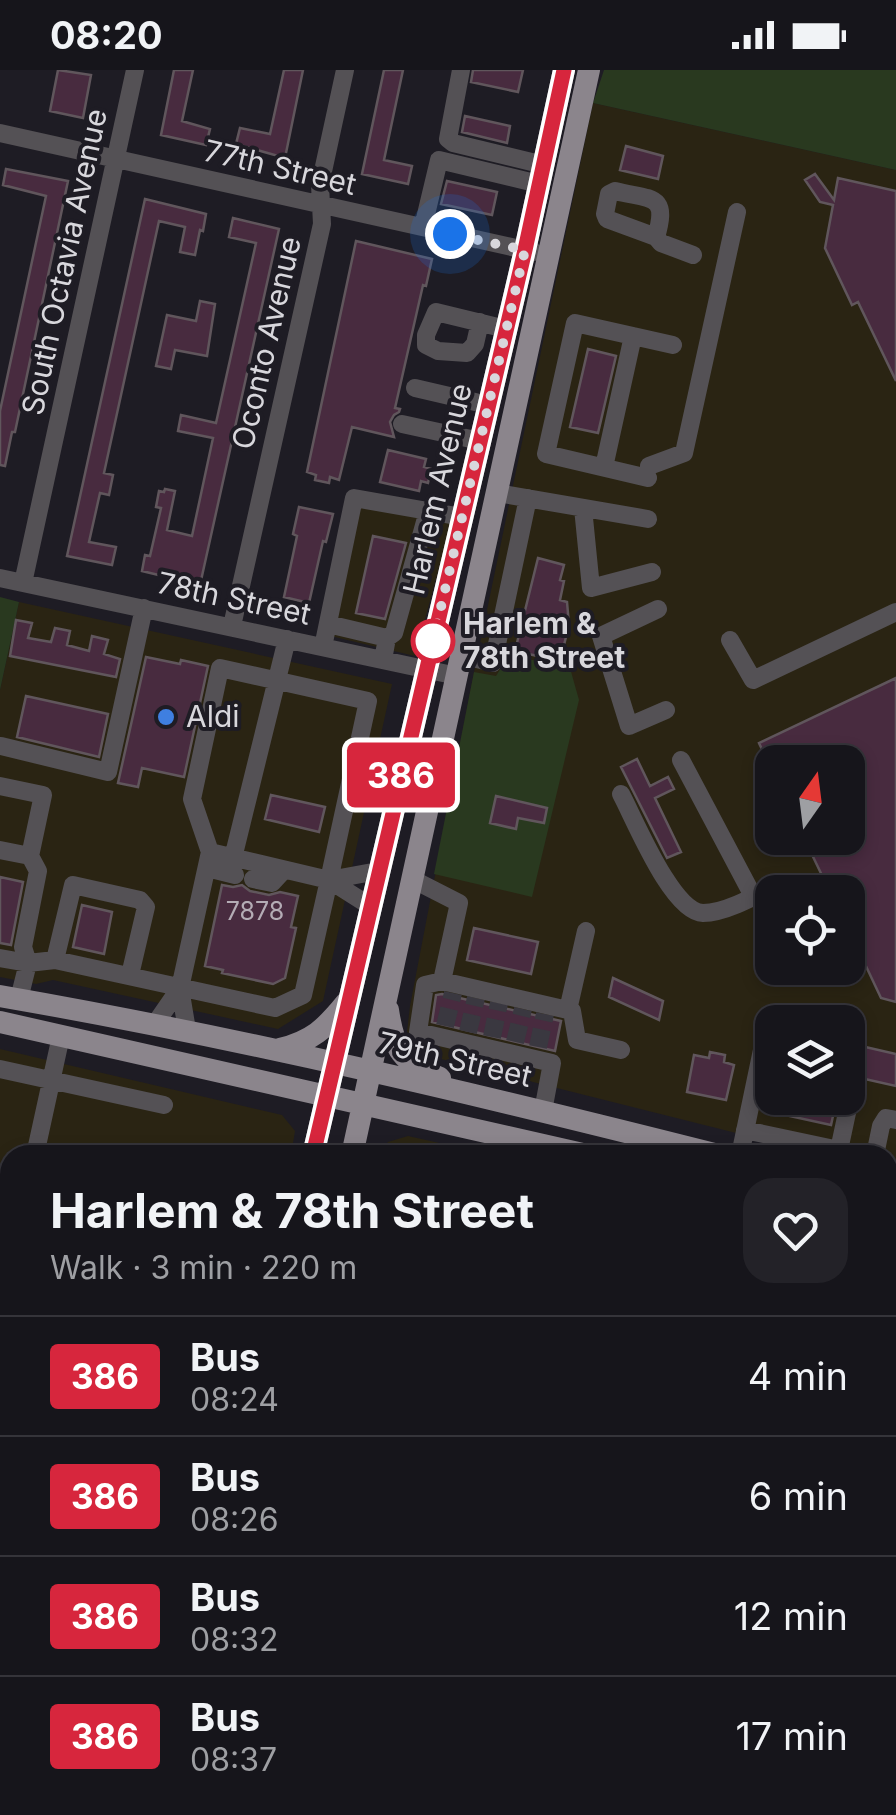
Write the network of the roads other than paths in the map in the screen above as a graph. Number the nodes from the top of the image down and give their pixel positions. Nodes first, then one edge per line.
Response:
1 (135, 70) edge
2 (346, 70) edge
3 (462, 70) edge
4 (564, 70) edge
5 (589, 70) edge
6 (0, 133) edge
7 (116, 159) junction
8 (542, 175) junction
9 (322, 205) junction
10 (737, 212) dead end
11 (423, 228) junction
12 (656, 237) dead end
13 (525, 250) junction
14 (549, 255) junction
15 (692, 256) dead end
16 (480, 322) dead end
17 (506, 329) junction
18 (633, 336) junction
19 (673, 345) dead end
20 (415, 388) dead end
21 (488, 405) junction
22 (402, 424) dead end
23 (480, 440) junction
24 (604, 467) junction
25 (497, 493) junction
26 (528, 498) junction
27 (583, 508) junction
28 (428, 511) junction
29 (462, 517) junction
30 (648, 519) dead end
31 (652, 572) dead end
32 (0, 578) edge
33 (23, 583) junction
34 (144, 608) junction
35 (658, 609) dead end
36 (896, 612) edge
37 (328, 624) junction
38 (232, 626) junction
39 (387, 638) junction
40 (288, 639) junction
41 (730, 640) dead end
42 (324, 646) junction
43 (384, 660) junction
44 (459, 666) junction
45 (426, 669) junction
46 (277, 680) junction
47 (666, 710) dead end
48 (1, 746) edge
49 (681, 760) dead end
50 (0, 786) edge
51 (622, 794) dead end
52 (0, 850) edge
53 (30, 856) junction
54 (208, 860) junction
55 (284, 870) junction
56 (240, 871) junction
57 (378, 871) junction
58 (412, 879) junction
59 (330, 880) junction
60 (754, 896) joint
61 (370, 906) junction
62 (586, 931) dead end
63 (0, 958) edge
64 (55, 960) junction
65 (28, 963) junction
66 (130, 975) junction
67 (450, 986) junction
68 (180, 988) junction
69 (10, 998) edge
70 (386, 998) junction
71 (348, 1001) junction
72 (568, 1010) junction
73 (0, 1022) edge
74 (156, 1024) junction
75 (186, 1030) junction
76 (62, 1036) junction
77 (578, 1040) junction
78 (275, 1050) junction
79 (622, 1050) dead end
80 (542, 1056) junction
81 (334, 1064) junction
82 (0, 1068) edge
83 (370, 1072) junction
84 (52, 1080) junction
85 (755, 1083) edge
86 (326, 1096) junction
87 (494, 1100) junction
88 (164, 1105) dead end
89 (363, 1105) junction
90 (542, 1111) junction
91 (847, 1115) edge
92 (896, 1120) edge
93 (745, 1130) junction
94 (38, 1145) edge
95 (315, 1145) edge
96 (354, 1145) edge
97 (511, 1145) edge
98 (678, 1145) edge
99 (742, 1145) edge
100 (806, 1145) edge
101 (841, 1145) edge
102 (877, 1145) edge

1 - 7 street, South Octavia Avenue
2 - 9 street, Oconto Avenue
3 - 8 street
4 - 8 main road, Harlem Avenue
5 - 14 main road, Harlem Avenue
6 - 7 street, 77th Street
7 - 9 street, 77th Street
7 - 33 street, South Octavia Avenue
8 - 11 street
8 - 13 main road, Harlem Avenue
9 - 11 street, 77th Street
9 - 38 street, Oconto Avenue
10 - 24 street
11 - 13 street, 77th Street
12 - 15 street
13 - 14 street, 77th Street
13 - 17 main road, Harlem Avenue
14 - 25 main road, Harlem Avenue
16 - 17 street
17 - 21 main road, Harlem Avenue
18 - 19 street
18 - 24 street
18 - 24 street
20 - 21 street
21 - 23 main road, Harlem Avenue
22 - 23 street
23 - 29 main road, Harlem Avenue
25 - 26 street
25 - 44 main road, Harlem Avenue
26 - 27 street
26 - 44 street, 78th Street
27 - 30 street
27 - 31 street
28 - 29 street
28 - 37 street
28 - 39 street
29 - 45 main road, Harlem Avenue
32 - 33 street, 78th Street
33 - 34 street, 78th Street
34 - 38 street, 78th Street
34 - 48 street
35 - 47 street
36 - 41 street
37 - 39 street
37 - 42 street
38 - 40 street, 78th Street
39 - 43 street
40 - 42 street, 78th Street
40 - 46 street
42 - 43 street, 78th Street
43 - 45 street, 78th Street
44 - 45 street, 78th Street
44 - 58 main road, Harlem Avenue
45 - 57 main road, Harlem Avenue
46 - 54 street
46 - 56 street
46 - 59 street
49 - 60 street
50 - 53 street
51 - 60 street
52 - 53 street
53 - 65 street
54 - 56 street
54 - 68 street
55 - 56 street
55 - 56 street
55 - 59 street
57 - 59 street
57 - 61 main road, Harlem Avenue
58 - 67 street
58 - 70 main road, Harlem Avenue
59 - 61 street
59 - 68 street
61 - 71 main road, Harlem Avenue
62 - 72 street
63 - 65 street
64 - 65 street
64 - 66 street
64 - 66 street
65 - 69 street
66 - 68 street
67 - 72 street
67 - 80 street
68 - 74 street
68 - 75 street
69 - 74 main road, 79th Street
70 - 83 main road, Harlem Avenue
70 - 87 main road
71 - 78 main road
71 - 81 main road, Harlem Avenue
72 - 77 street
73 - 76 main road
74 - 75 main road, 79th Street
75 - 78 main road, 79th Street
76 - 84 street
76 - 86 main road
77 - 79 street
77 - 80 street
78 - 81 main road, 79th Street
80 - 90 street
81 - 83 main road, 79th Street
81 - 86 main road, Harlem Avenue
82 - 84 street
83 - 87 main road, 79th Street
83 - 89 main road, Harlem Avenue
84 - 88 street
84 - 94 street
85 - 93 street
86 - 89 main road
86 - 95 main road, Harlem Avenue
87 - 90 main road, 79th Street
89 - 96 main road, Harlem Avenue
89 - 97 main road
90 - 98 main road, 79th Street
91 - 101 street
92 - 102 street
93 - 99 street
93 - 100 street

